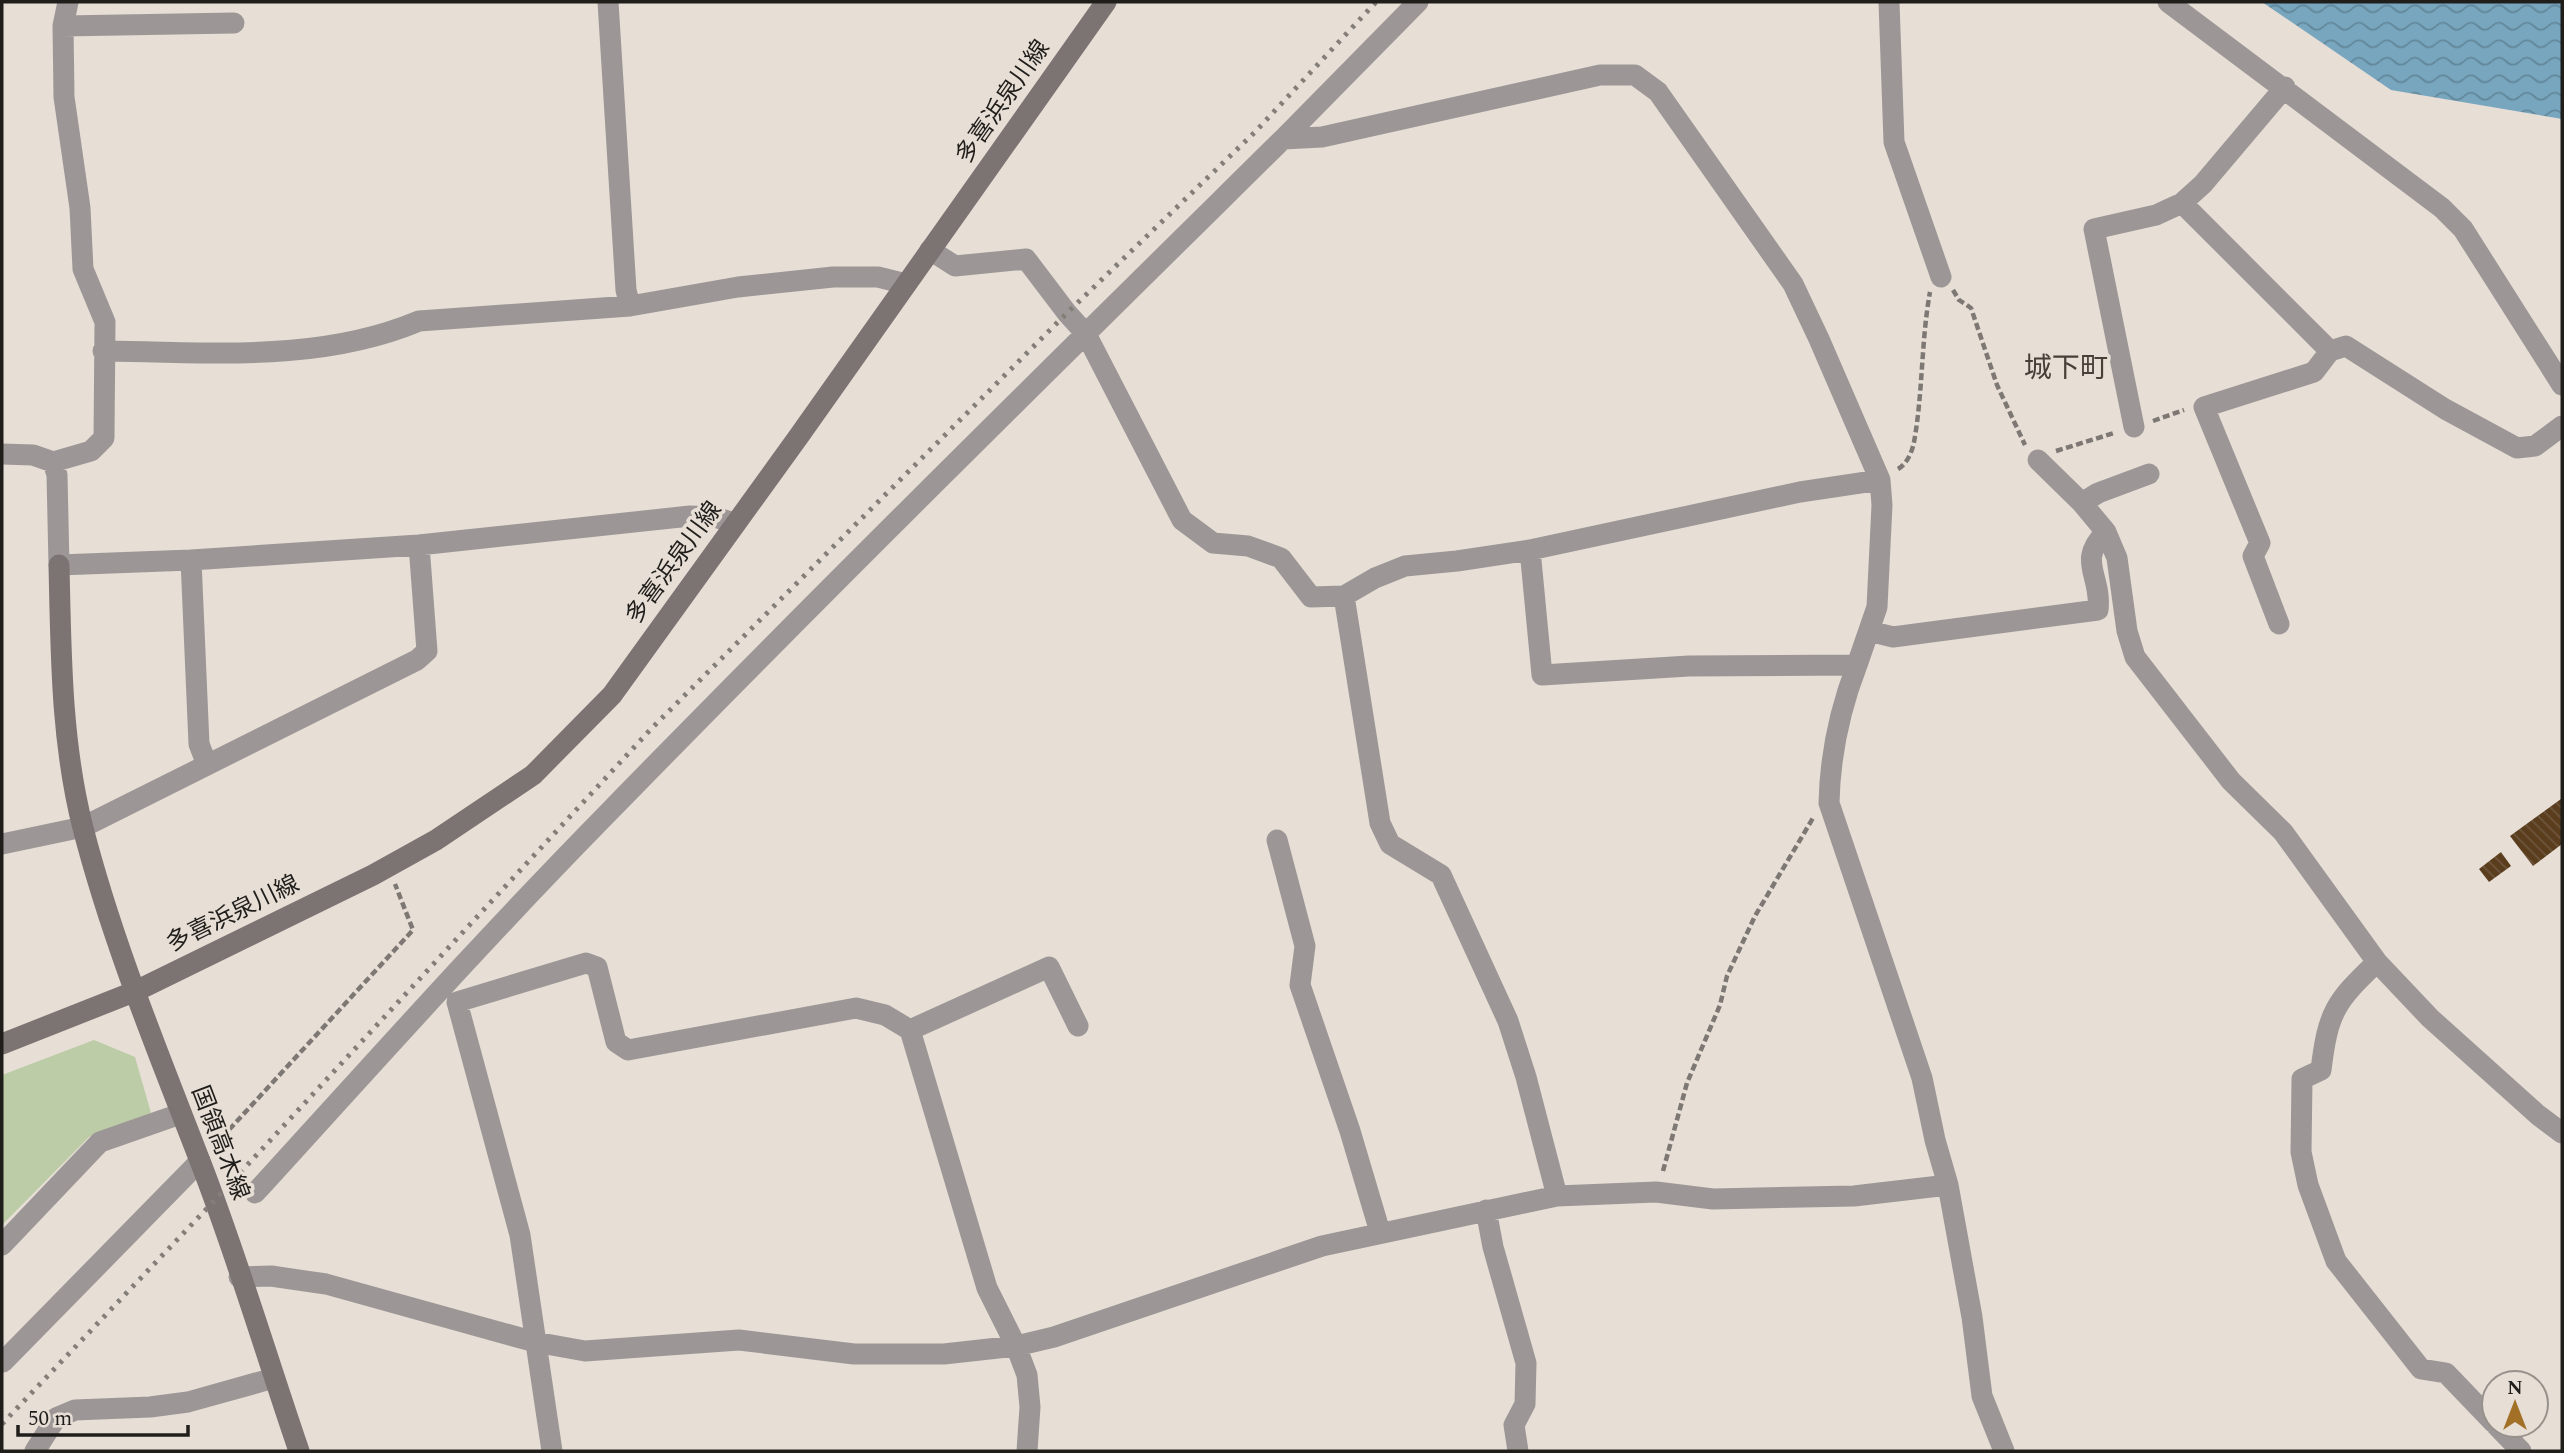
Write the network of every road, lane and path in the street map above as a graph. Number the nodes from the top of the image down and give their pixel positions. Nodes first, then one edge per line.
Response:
1 (68, 2) edge
2 (608, 2) edge
3 (1106, 2) edge
4 (1418, 2) edge
5 (1889, 2) edge
6 (2168, 2) edge
7 (234, 23) dead end
8 (62, 26) junction
9 (2285, 88) junction
10 (1283, 139) junction
11 (2182, 203) junction
12 (930, 250) junction
13 (1941, 277) junction
14 (906, 284) junction
15 (630, 306) junction
16 (1086, 334) junction
17 (103, 351) junction
18 (2330, 351) junction
19 (2562, 385) edge
20 (2562, 426) edge
21 (2134, 427) dead end
22 (2, 454) edge
23 (2038, 460) joint
24 (53, 462) junction
25 (2148, 474) dead end
26 (1880, 481) junction
27 (2082, 503) junction
28 (734, 523) junction
29 (2106, 532) junction
30 (419, 545) junction
31 (1530, 550) junction
32 (191, 560) junction
33 (59, 565) junction
34 (1344, 596) junction
35 (2279, 624) dead end
36 (1869, 631) junction
37 (1857, 665) junction
38 (208, 765) junction
39 (1829, 803) junction
40 (83, 827) junction
41 (1277, 840) dead end
42 (2, 844) edge
43 (388, 867) junction
44 (2377, 962) junction
45 (452, 978) junction
46 (136, 991) junction
47 (457, 1002) junction
48 (1078, 1026) dead end
49 (910, 1030) junction
50 (2, 1044) edge
51 (180, 1114) junction
52 (2562, 1133) edge
53 (200, 1161) junction
54 (1948, 1185) junction
55 (1656, 1192) junction
56 (254, 1194) dead end
57 (1558, 1196) junction
58 (1486, 1210) junction
59 (1380, 1232) junction
60 (2, 1245) edge
61 (239, 1277) junction
62 (535, 1342) junction
63 (1016, 1346) junction
64 (5, 1360) edge
65 (274, 1378) junction
66 (2480, 1408) edge
67 (36, 1451) edge
68 (299, 1451) edge
69 (552, 1451) edge
70 (1027, 1451) edge
71 (1518, 1451) edge
72 (2004, 1451) edge

1 - 8 street
2 - 15 street
3 - 12 main road, 多喜浜泉川線
4 - 10 street
5 - 13 street
6 - 9 street
7 - 8 street
8 - 17 street
9 - 11 street
9 - 19 street
10 - 16 street
10 - 26 street
11 - 18 street
11 - 21 street
12 - 14 main road, 多喜浜泉川線
12 - 16 street
13 - 23 path
13 - 26 path
14 - 15 street
14 - 28 main road, 多喜浜泉川線
15 - 17 street
16 - 34 street
16 - 45 street
17 - 24 street
18 - 20 street
18 - 35 street
22 - 24 street
23 - 27 street
24 - 33 street
25 - 27 street
26 - 31 street
26 - 36 street
27 - 29 street
28 - 30 street
28 - 43 main road, 多喜浜泉川線
29 - 36 street
29 - 44 street
30 - 32 street
30 - 38 street
31 - 34 street
31 - 37 street
32 - 33 street
32 - 38 street
33 - 40 main road, 国領高木線
34 - 57 street
36 - 37 street
37 - 39 street
38 - 40 street
39 - 54 street
39 - 55 path
40 - 42 street
40 - 46 main road, 国領高木線
41 - 59 street
43 - 46 main road, 多喜浜泉川線
43 - 53 path
44 - 52 street
44 - 66 street
45 - 47 street
45 - 56 street
46 - 50 main road
46 - 51 main road, 国領高木線
47 - 49 street
47 - 62 street
48 - 49 street
49 - 63 street
51 - 53 main road, 国領高木線
51 - 60 street
53 - 61 main road, 国領高木線
53 - 64 street
54 - 55 street
54 - 72 street
55 - 57 street
57 - 58 street
58 - 59 street
58 - 71 street
59 - 63 street
61 - 62 street
61 - 65 main road, 国領高木線
62 - 63 street
62 - 69 street
63 - 70 street
65 - 67 street
65 - 68 main road, 国領高木線

